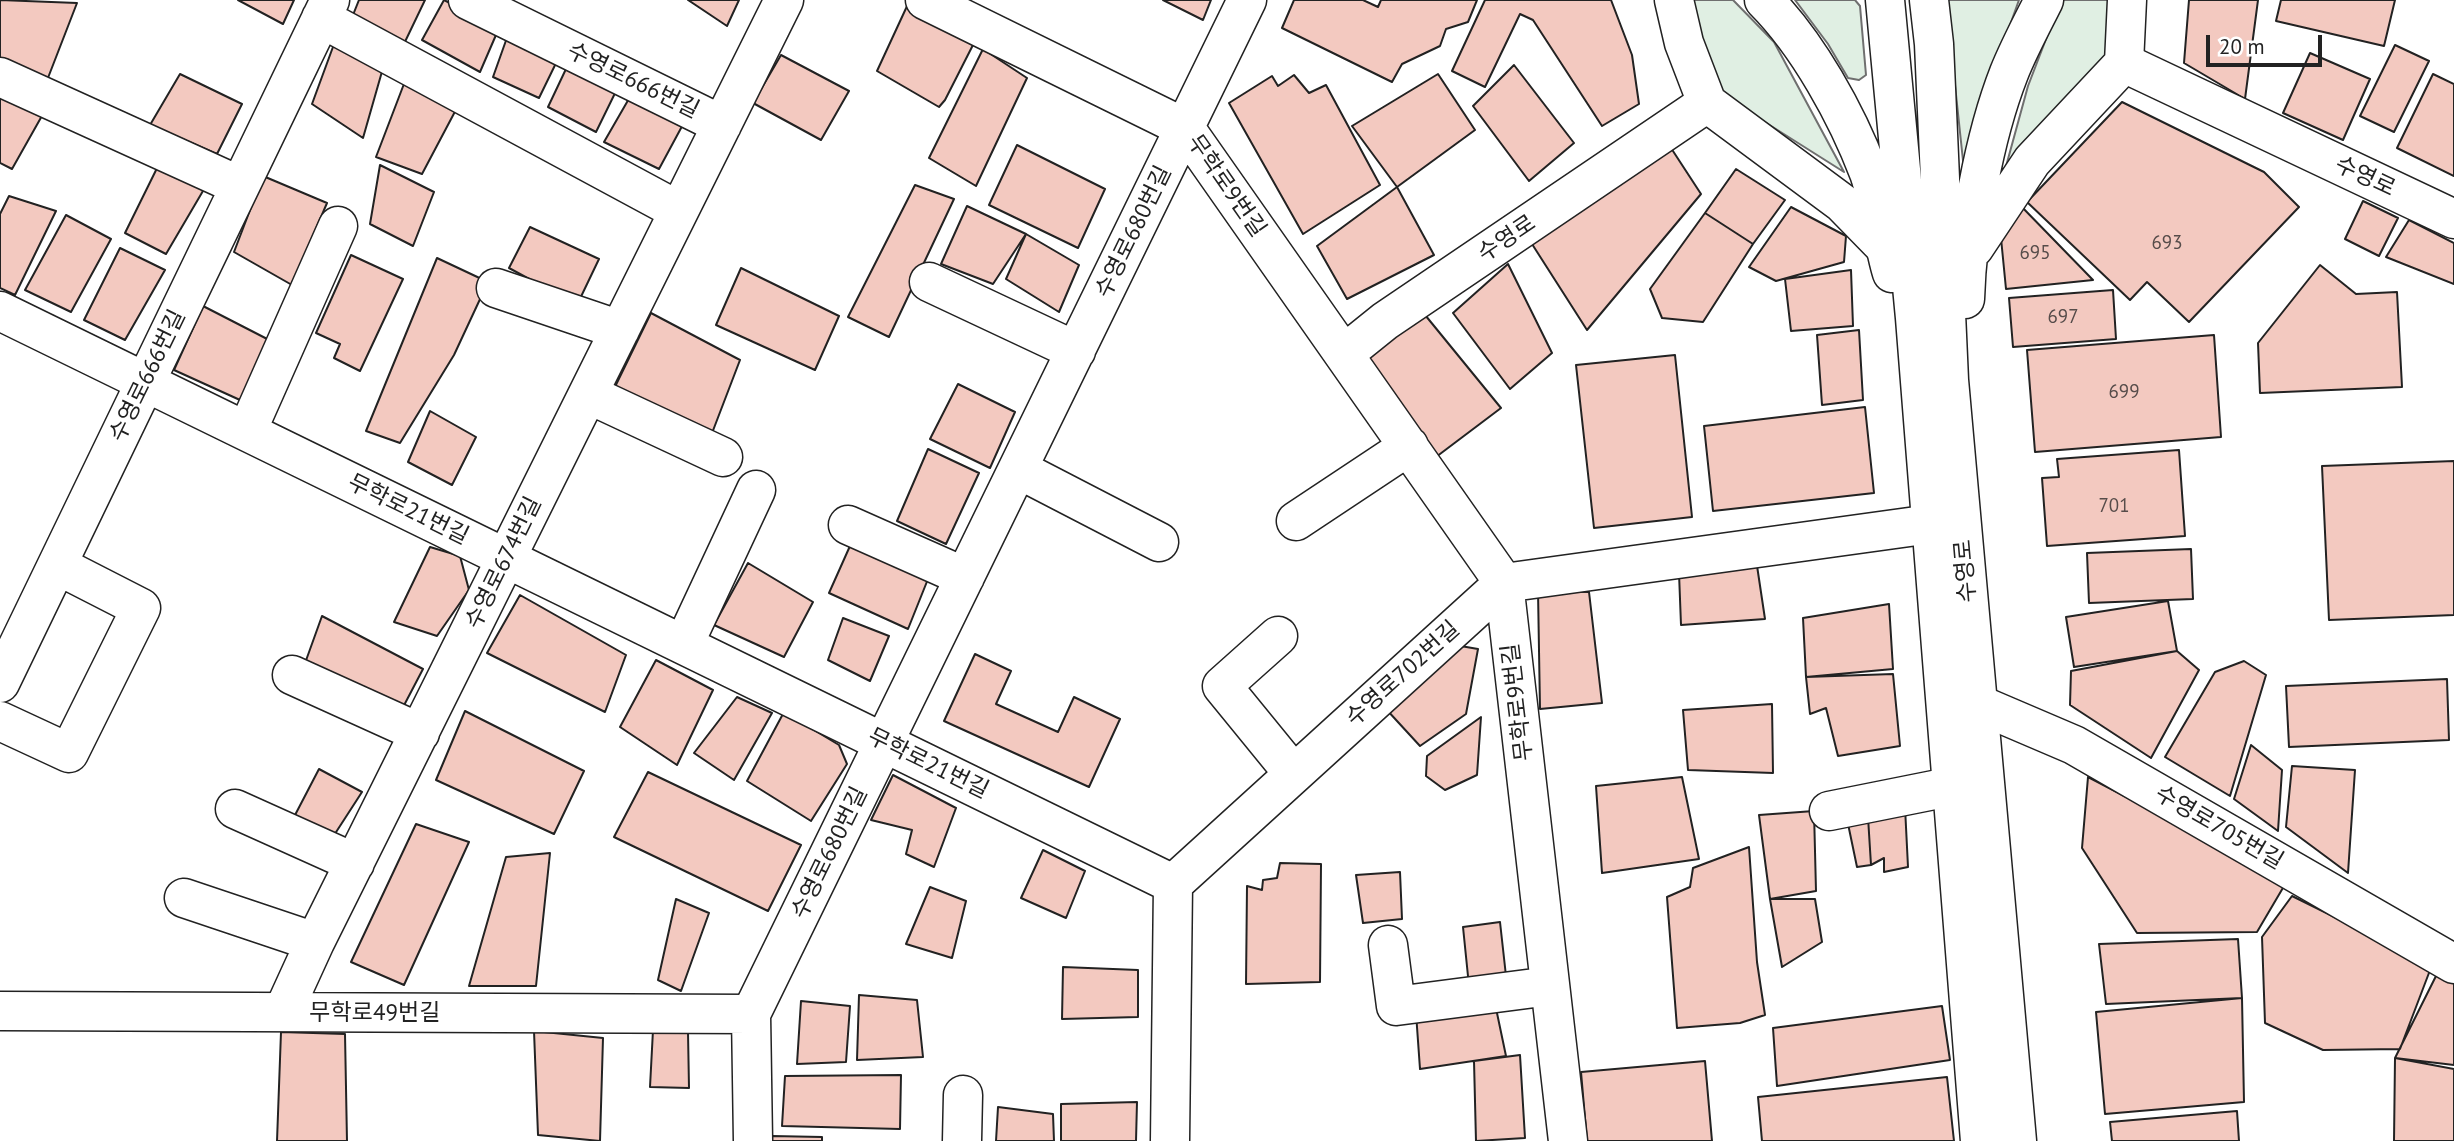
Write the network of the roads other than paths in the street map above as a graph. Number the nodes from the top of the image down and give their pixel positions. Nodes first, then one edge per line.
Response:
1 (468, 0) edge
2 (784, 0) edge
3 (925, 0) edge
4 (1247, 0) edge
5 (1674, 0) edge
6 (1764, 0) edge
7 (1885, 0) edge
8 (1929, 0) edge
9 (2043, 0) edge
10 (2127, 0) edge
11 (325, 9) edge
12 (2124, 63) junction
13 (11, 82) edge
14 (1707, 103) junction
15 (722, 125) junction
16 (1185, 128) junction
17 (240, 186) junction
18 (679, 211) junction
19 (2454, 219) edge
20 (338, 226) dead end
21 (1884, 246) junction
22 (1966, 258) junction
23 (929, 282) dead end
24 (496, 288) dead end
25 (0, 311) edge
26 (1915, 318) junction
27 (620, 330) junction
28 (1076, 351) junction
29 (1344, 354) junction
30 (1949, 380) junction
31 (145, 382) junction
32 (588, 394) junction
33 (247, 431) junction
34 (1409, 446) junction
35 (723, 457) dead end
36 (1018, 469) junction
37 (756, 489) dead end
38 (1296, 521) dead end
39 (1931, 524) junction
40 (848, 525) dead end
41 (1159, 542) dead end
42 (506, 558) junction
43 (57, 565) junction
44 (965, 577) junction
45 (1504, 583) junction
46 (1278, 636) dead end
47 (9, 641) edge
48 (684, 645) junction
49 (292, 674) dead end
50 (0, 683) edge
51 (1978, 704) junction
52 (0, 721) edge
53 (419, 733) junction
54 (884, 743) junction
55 (1293, 773) junction
56 (1954, 786) junction
57 (235, 809) dead end
58 (1829, 811) dead end
59 (355, 863) junction
60 (1173, 884) junction
61 (184, 898) dead end
62 (315, 942) junction
63 (1388, 945) dead end
64 (2454, 964) edge
65 (1550, 986) junction
66 (0, 1012) edge
67 (283, 1012) junction
68 (751, 1014) junction
69 (964, 1095) dead end
70 (753, 1141) edge
71 (962, 1141) edge
72 (1170, 1141) edge
73 (1568, 1141) edge
74 (1980, 1141) edge
75 (2017, 1141) edge

1 - 15 street, 수영로666번길
2 - 15 street, 수영로674번길
3 - 16 street, 무학로9번길
4 - 16 street, 수영로680번길
5 - 14 street
6 - 21 street
7 - 26 street, 수영로
8 - 30 street, 수영로
9 - 22 street
10 - 12 street
11 - 17 street, 수영로666번길
11 - 18 street, 수영로666번길
12 - 19 street, 수영로
12 - 22 street
13 - 17 street
14 - 21 street
14 - 29 street, 수영로
15 - 18 street, 수영로674번길
16 - 28 street, 수영로680번길
16 - 29 street, 무학로9번길
17 - 31 street, 수영로666번길
18 - 27 street, 수영로674번길
20 - 33 street
21 - 26 street
22 - 30 street
23 - 28 street
24 - 27 street
25 - 31 street, 무학로21번길
26 - 39 street, 수영로
27 - 32 street, 수영로674번길
28 - 36 street, 수영로680번길
29 - 34 street, 무학로9번길
30 - 51 street, 수영로
31 - 33 street, 무학로21번길
31 - 43 street, 수영로666번길
32 - 35 street
32 - 42 street, 수영로674번길
33 - 42 street, 무학로21번길
34 - 38 street
34 - 45 street, 무학로9번길
36 - 41 street
36 - 44 street, 수영로680번길
37 - 48 street
39 - 45 street
39 - 56 street, 수영로
40 - 44 street
42 - 48 street, 무학로21번길
42 - 53 street, 수영로674번길
43 - 47 street, 수영로666번길
43 - 52 street
44 - 54 street, 수영로680번길
45 - 55 street, 수영로702번길
45 - 65 street, 무학로9번길
46 - 55 street
47 - 50 street, 수영로666번길
48 - 54 street, 무학로21번길
49 - 53 street
51 - 64 street, 수영로705번길
51 - 75 street, 수영로
53 - 59 street, 수영로674번길
54 - 60 street, 무학로21번길
54 - 68 street, 수영로680번길
55 - 60 street, 수영로702번길
56 - 58 street
56 - 74 street, 수영로
57 - 59 street
59 - 62 street, 수영로674번길
60 - 72 street
61 - 62 street
62 - 67 street, 수영로674번길
63 - 65 street
65 - 73 street, 무학로9번길
66 - 67 street, 무학로49번길
67 - 68 street, 무학로49번길
68 - 70 street, 수영로680번길
69 - 71 street

